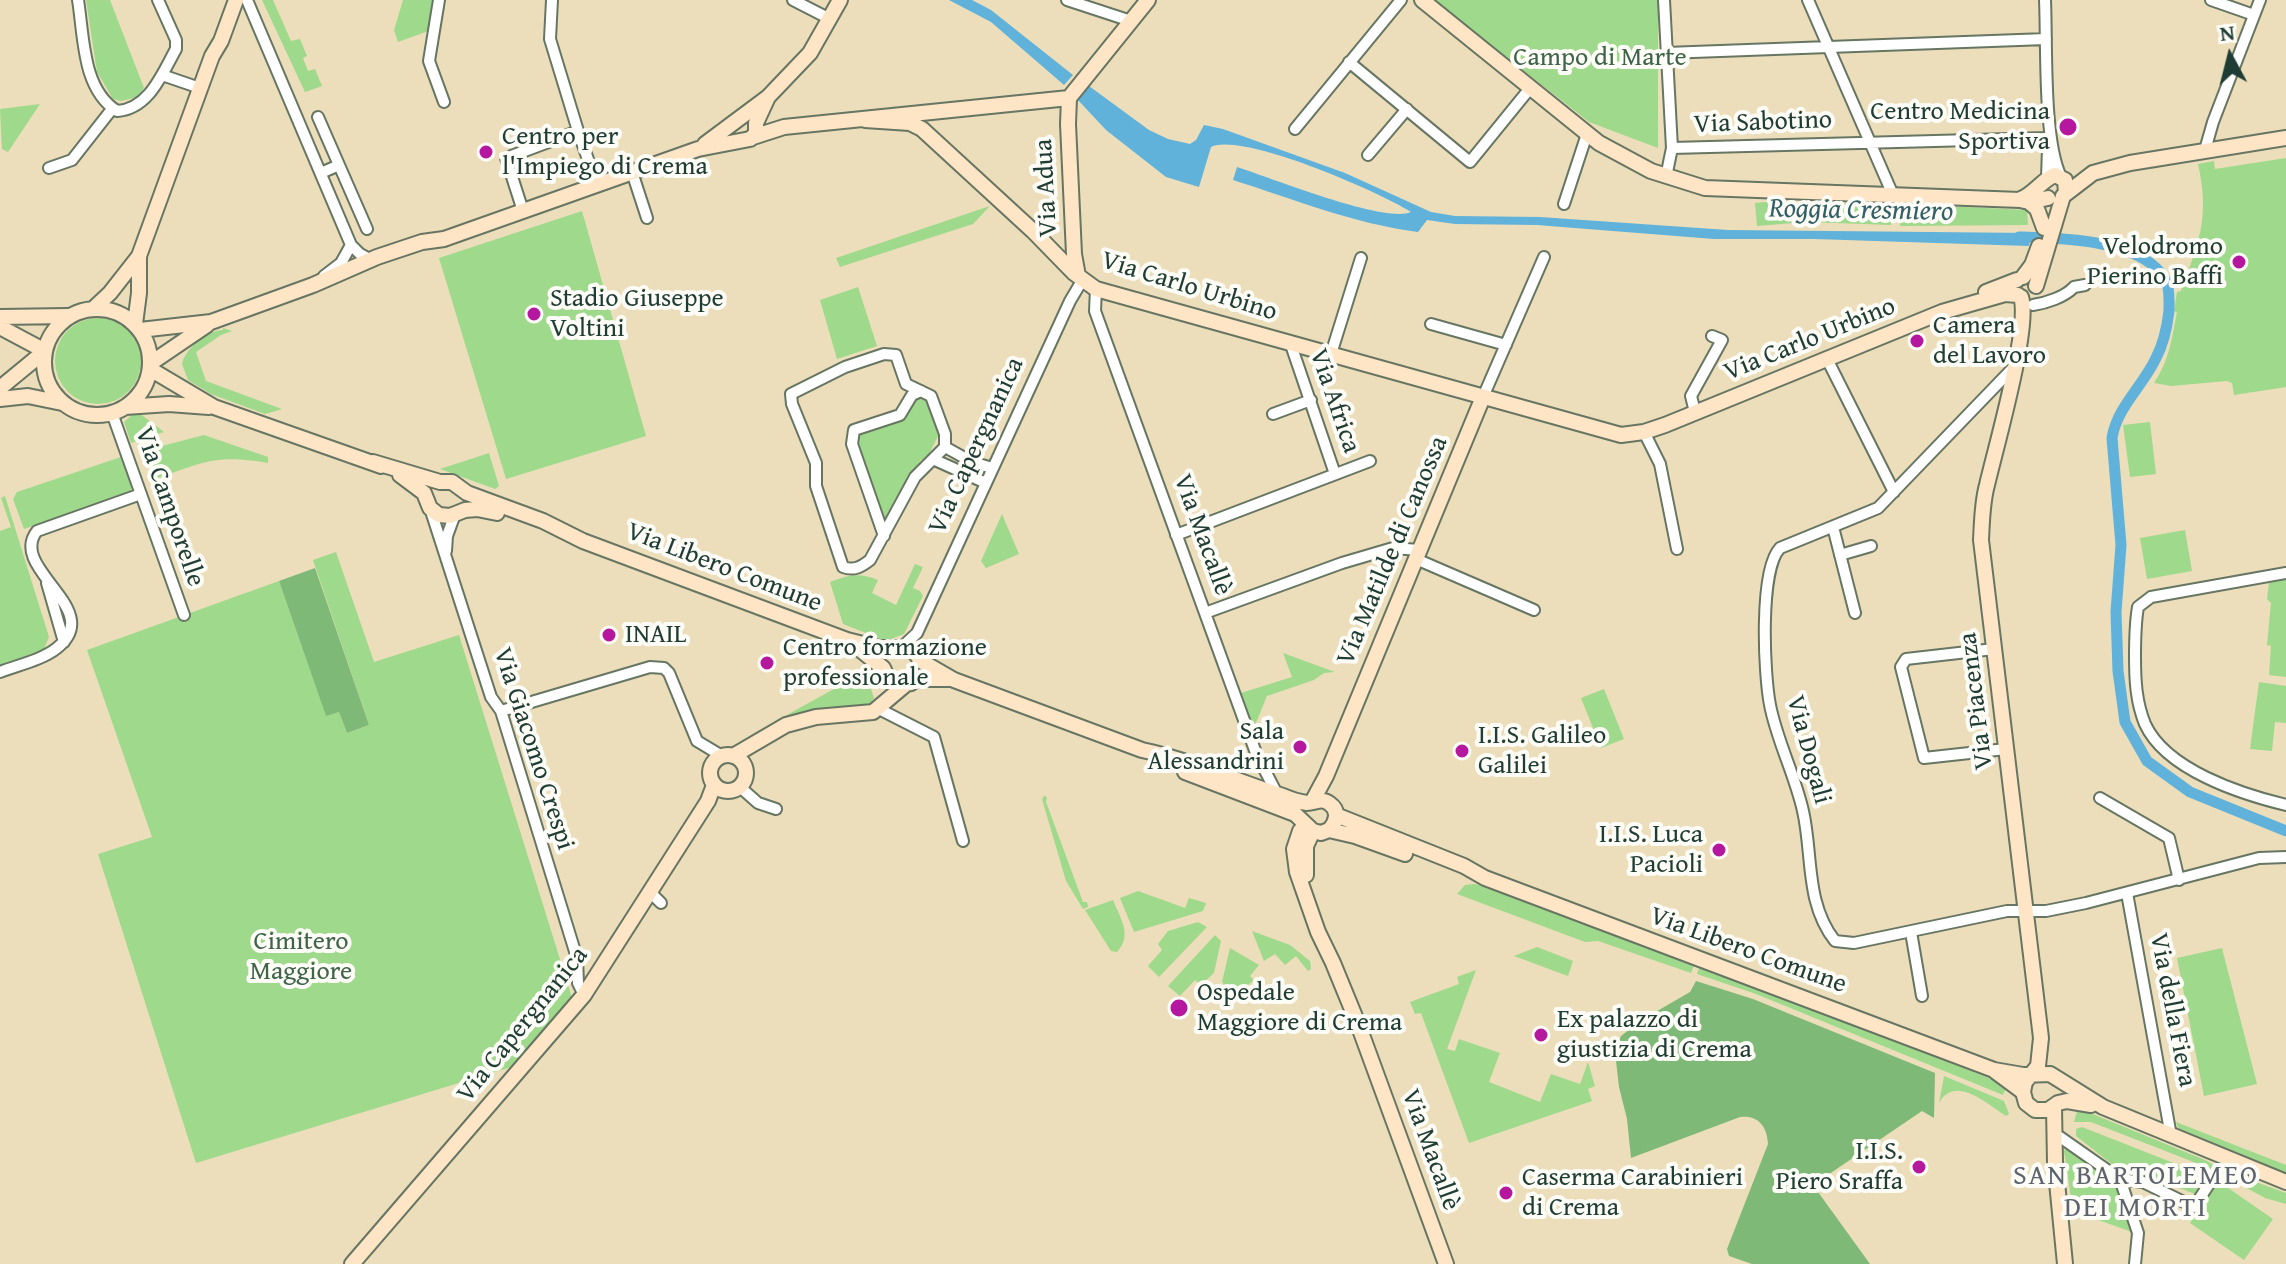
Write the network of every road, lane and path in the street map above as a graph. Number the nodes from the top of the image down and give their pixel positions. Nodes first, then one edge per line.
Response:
1 (78, 0) edge
2 (158, 0) edge
3 (225, 0) edge
4 (236, 0) edge
5 (247, 0) edge
6 (439, 0) edge
7 (552, 0) edge
8 (793, 0) edge
9 (840, 0) edge
10 (1067, 0) edge
11 (1148, 0) edge
12 (1401, 0) edge
13 (1422, 0) edge
14 (1664, 0) edge
15 (1808, 0) edge
16 (2045, 0) edge
17 (2211, 0) edge
18 (2260, 0) edge
19 (2254, 15) junction
20 (830, 19) junction
21 (253, 20) junction
22 (1131, 21) junction
23 (226, 27) junction
24 (2046, 39) junction
25 (1827, 48) junction
26 (1666, 53) junction
27 (212, 56) junction
28 (1349, 62) junction
29 (162, 75) junction
30 (1531, 87) junction
31 (200, 88) junction
32 (768, 97) junction
33 (1069, 98) junction
34 (444, 102) dead end
35 (1045, 102) junction
36 (112, 109) junction
37 (1407, 109) junction
38 (937, 111) junction
39 (318, 117) dead end
40 (738, 120) junction
41 (865, 120) junction
42 (2050, 121) junction
43 (1068, 124) junction
44 (922, 129) junction
45 (1295, 129) dead end
46 (578, 131) junction
47 (750, 133) junction
48 (1587, 134) junction
49 (2047, 138) junction
50 (2286, 138) edge
51 (1868, 142) junction
52 (1672, 148) junction
53 (698, 149) junction
54 (2205, 150) junction
55 (1368, 155) dead end
56 (339, 165) junction
57 (49, 168) dead end
58 (632, 172) junction
59 (321, 173) junction
60 (1666, 177) junction
61 (597, 185) junction
62 (2055, 188) junction
63 (1893, 195) junction
64 (2024, 201) junction
65 (1564, 204) dead end
66 (523, 211) junction
67 (647, 218) dead end
68 (2048, 228) junction
69 (367, 229) dead end
70 (444, 239) junction
71 (1074, 239) junction
72 (351, 245) junction
73 (1046, 246) junction
74 (139, 256) junction
75 (1544, 257) dead end
76 (1361, 258) dead end
77 (371, 260) junction
78 (1080, 278) junction
79 (313, 285) junction
80 (2085, 285) dead end
81 (1096, 289) junction
82 (2026, 290) junction
83 (94, 308) junction
84 (69, 316) junction
85 (0, 317) edge
86 (211, 322) junction
87 (1431, 324) dead end
88 (0, 327) edge
89 (138, 327) junction
90 (1712, 336) dead end
91 (1290, 342) junction
92 (1506, 345) junction
93 (45, 351) junction
94 (1331, 354) junction
95 (1827, 359) junction
96 (2015, 364) junction
97 (150, 366) junction
98 (0, 388) edge
99 (921, 391) junction
100 (1483, 397) junction
101 (0, 399) edge
102 (1311, 400) junction
103 (66, 405) junction
104 (214, 407) junction
105 (119, 410) junction
106 (1695, 412) junction
107 (1273, 414) dead end
108 (1644, 432) junction
109 (945, 447) junction
110 (935, 460) junction
111 (1370, 461) dead end
112 (373, 462) junction
113 (992, 468) junction
114 (1335, 474) junction
115 (440, 482) junction
116 (986, 483) junction
117 (460, 489) junction
118 (1894, 492) junction
119 (141, 494) junction
120 (429, 502) junction
121 (455, 514) junction
122 (1833, 527) junction
123 (1176, 535) junction
124 (884, 536) junction
125 (583, 541) junction
126 (1871, 546) dead end
127 (1677, 549) dead end
128 (446, 553) junction
129 (1417, 555) junction
130 (1840, 555) junction
131 (2286, 573) edge
132 (1534, 610) dead end
133 (1205, 613) junction
134 (1855, 613) dead end
135 (184, 615) dead end
136 (917, 633) junction
137 (847, 640) junction
138 (899, 647) junction
139 (1994, 649) junction
140 (920, 658) junction
141 (884, 671) junction
142 (0, 672) edge
143 (954, 680) junction
144 (911, 682) junction
145 (879, 709) junction
146 (501, 711) junction
147 (2006, 749) junction
148 (1142, 750) junction
149 (732, 758) junction
150 (717, 787) junction
151 (740, 787) junction
152 (1277, 794) junction
153 (2100, 798) dead end
154 (1316, 802) junction
155 (2286, 805) edge
156 (776, 809) dead end
157 (1336, 815) junction
158 (1307, 825) junction
159 (1329, 830) junction
160 (963, 841) dead end
161 (2286, 857) edge
162 (1485, 878) junction
163 (2179, 880) junction
164 (2127, 893) junction
165 (2026, 911) junction
166 (1911, 932) junction
167 (577, 958) junction
168 (598, 975) junction
169 (584, 995) junction
170 (1922, 996) dead end
171 (2041, 1038) junction
172 (1994, 1070) junction
173 (2034, 1074) junction
174 (2056, 1078) junction
175 (2023, 1092) junction
176 (2056, 1105) junction
177 (2103, 1107) junction
178 (2035, 1110) junction
179 (2171, 1136) junction
180 (2055, 1137) junction
181 (2055, 1162) junction
182 (2215, 1175) dead end
183 (2120, 1179) junction
184 (2286, 1182) edge
185 (352, 1264) edge
186 (1446, 1264) edge
187 (2065, 1264) edge
188 (2135, 1264) edge

1 - 36 street
2 - 29 street
3 - 27 street
4 - 23 street
5 - 21 street
6 - 34 street
7 - 46 street
8 - 20 street
9 - 20 street
10 - 22 street
11 - 22 street
12 - 28 street
13 - 30 street
14 - 26 street
15 - 25 street
16 - 24 street
17 - 19 street
18 - 19 street
19 - 54 street
20 - 32 street
21 - 23 street
21 - 59 street
22 - 33 street
23 - 27 street
24 - 25 street
24 - 42 street
25 - 26 street
25 - 51 street
26 - 52 street
27 - 31 street
28 - 37 street
28 - 45 street
29 - 31 street
29 - 36 street
30 - 37 street
30 - 48 street
31 - 74 street
32 - 40 street
32 - 47 street
33 - 35 street
33 - 43 street, Via Adua
35 - 38 street
35 - 43 street
36 - 57 street
37 - 55 street
38 - 41 street
38 - 44 street
39 - 56 street
40 - 47 street
40 - 47 street
40 - 53 street
41 - 44 street
41 - 47 street
42 - 49 street
42 - 62 street
43 - 71 street, Via Adua
44 - 73 street, Via Carlo Urbino
46 - 61 street
46 - 66 street
47 - 53 street
48 - 60 street
48 - 65 street
49 - 51 street, Via Sabotino
49 - 62 street
50 - 54 street
51 - 52 street, Via Sabotino
51 - 63 street
52 - 60 street
53 - 58 street
54 - 62 street
56 - 59 street
56 - 69 street
58 - 61 street
58 - 67 street
59 - 72 street
60 - 63 street
61 - 66 street
62 - 64 street
62 - 68 street
63 - 64 street
64 - 68 street
66 - 70 street
68 - 82 street
70 - 77 street
70 - 79 street
71 - 73 street
71 - 78 street, Via Adua
72 - 77 street
72 - 79 street
73 - 78 street, Via Carlo Urbino
74 - 83 street
74 - 89 street
75 - 92 street, Via Matilde di Canossa
76 - 94 street
77 - 79 street
78 - 81 street, Via Carlo Urbino
78 - 113 street, Via Capergnanica
79 - 86 street
80 - 82 street
81 - 91 street, Via Carlo Urbino
81 - 123 street, Via Macallè
82 - 95 street, Via Carlo Urbino
82 - 96 street, Via Piacenza
83 - 84 street
83 - 89 street
84 - 85 street
84 - 93 street
86 - 89 street
86 - 97 street
87 - 92 street
88 - 93 street
89 - 97 street
90 - 106 street, Via Carlo Urbino
91 - 94 street, Via Carlo Urbino
91 - 102 street, Via Africa
92 - 100 street, Via Matilde di Canossa
93 - 98 street
93 - 103 street
94 - 100 street, Via Carlo Urbino
95 - 106 street, Via Carlo Urbino
95 - 118 street
96 - 118 street, Via Dogali
96 - 139 street, Via Piacenza
97 - 104 street, Via Libero Comune
97 - 105 street
99 - 109 street
99 - 124 street
99 - 124 street
100 - 108 street, Via Carlo Urbino
100 - 129 street, Via Matilde di Canossa
101 - 103 street
102 - 107 street
102 - 114 street, Via Africa
103 - 105 street
104 - 105 street, Via Libero Comune
104 - 112 street, Via Libero Comune
105 - 119 street, Via Camporelle
106 - 108 street, Via Carlo Urbino
108 - 127 street
109 - 110 street
109 - 113 street
110 - 116 street
110 - 124 street
111 - 114 street, Via Africa
112 - 115 street, Via Libero Comune
112 - 120 street, Via Libero Comune
113 - 116 street, Via Capergnanica
114 - 123 street, Via Africa
115 - 117 street, Via Libero Comune
115 - 120 street
116 - 136 street, Via Capergnanica
117 - 121 street
117 - 125 street, Via Libero Comune
118 - 122 street, Via Dogali
119 - 135 street, Via Camporelle
119 - 142 street
120 - 121 street, Via Libero Comune
120 - 128 street, Via Giacomo Crespi
121 - 125 street, Via Libero Comune
121 - 128 street
122 - 130 street
122 - 166 street, Via Dogali
123 - 133 street, Via Macallè
125 - 137 street, Via Libero Comune
126 - 130 street
128 - 146 street, Via Giacomo Crespi
129 - 132 street
129 - 133 street
129 - 154 street, Via Matilde di Canossa
130 - 134 street
131 - 155 street
133 - 152 street, Via Macallè
136 - 138 street, Via Capergnanica
136 - 140 street, Via Capergnanica
137 - 138 street, Via Libero Comune
137 - 141 street, Via Libero Comune
138 - 140 street, Via Libero Comune
138 - 141 street
139 - 147 street, Via Piacenza
139 - 147 street
140 - 143 street, Via Libero Comune
140 - 144 street
141 - 144 street, Via Libero Comune
141 - 145 street
143 - 144 street, Via Libero Comune
143 - 148 street, Via Libero Comune
144 - 145 street
145 - 149 street, Via Capergnanica
145 - 160 street
146 - 149 street
146 - 167 street, Via Giacomo Crespi
147 - 165 street, Via Piacenza
148 - 152 street, Via Libero Comune
148 - 158 street, Via Libero Comune
149 - 150 street, Via Capergnanica
149 - 151 street, Via Capergnanica
150 - 151 street
150 - 168 street, Via Capergnanica
151 - 156 street
152 - 154 street, Via Libero Comune
153 - 163 street
154 - 157 street
154 - 158 street
157 - 159 street
157 - 162 street, Via Libero Comune
158 - 159 street, Via Libero Comune
158 - 186 street, Via Macallè
159 - 162 street, Via Libero Comune
161 - 163 street, Via Dogali
162 - 172 street, Via Libero Comune
163 - 164 street, Via Dogali
164 - 165 street, Via Dogali
164 - 179 street, Via della Fiera
165 - 166 street, Via Dogali
165 - 171 street, Via Piacenza
166 - 170 street
167 - 168 street
167 - 169 street, Via Giacomo Crespi
168 - 169 street, Via Capergnanica
169 - 185 street, Via Capergnanica
171 - 173 street, Via Piacenza
171 - 174 street, Via Piacenza
172 - 173 street, Via Libero Comune
172 - 175 street, Via Libero Comune
173 - 174 street, Via Libero Comune
173 - 175 street
174 - 176 street
174 - 177 street, Via Libero Comune
175 - 178 street, Via Libero Comune
176 - 177 street, Via Libero Comune
176 - 178 street, Via Libero Comune
176 - 180 street
177 - 179 street, Via Libero Comune
178 - 181 street
179 - 184 street, Via Libero Comune
180 - 181 street
180 - 183 street
181 - 187 street
182 - 183 street
183 - 188 street

